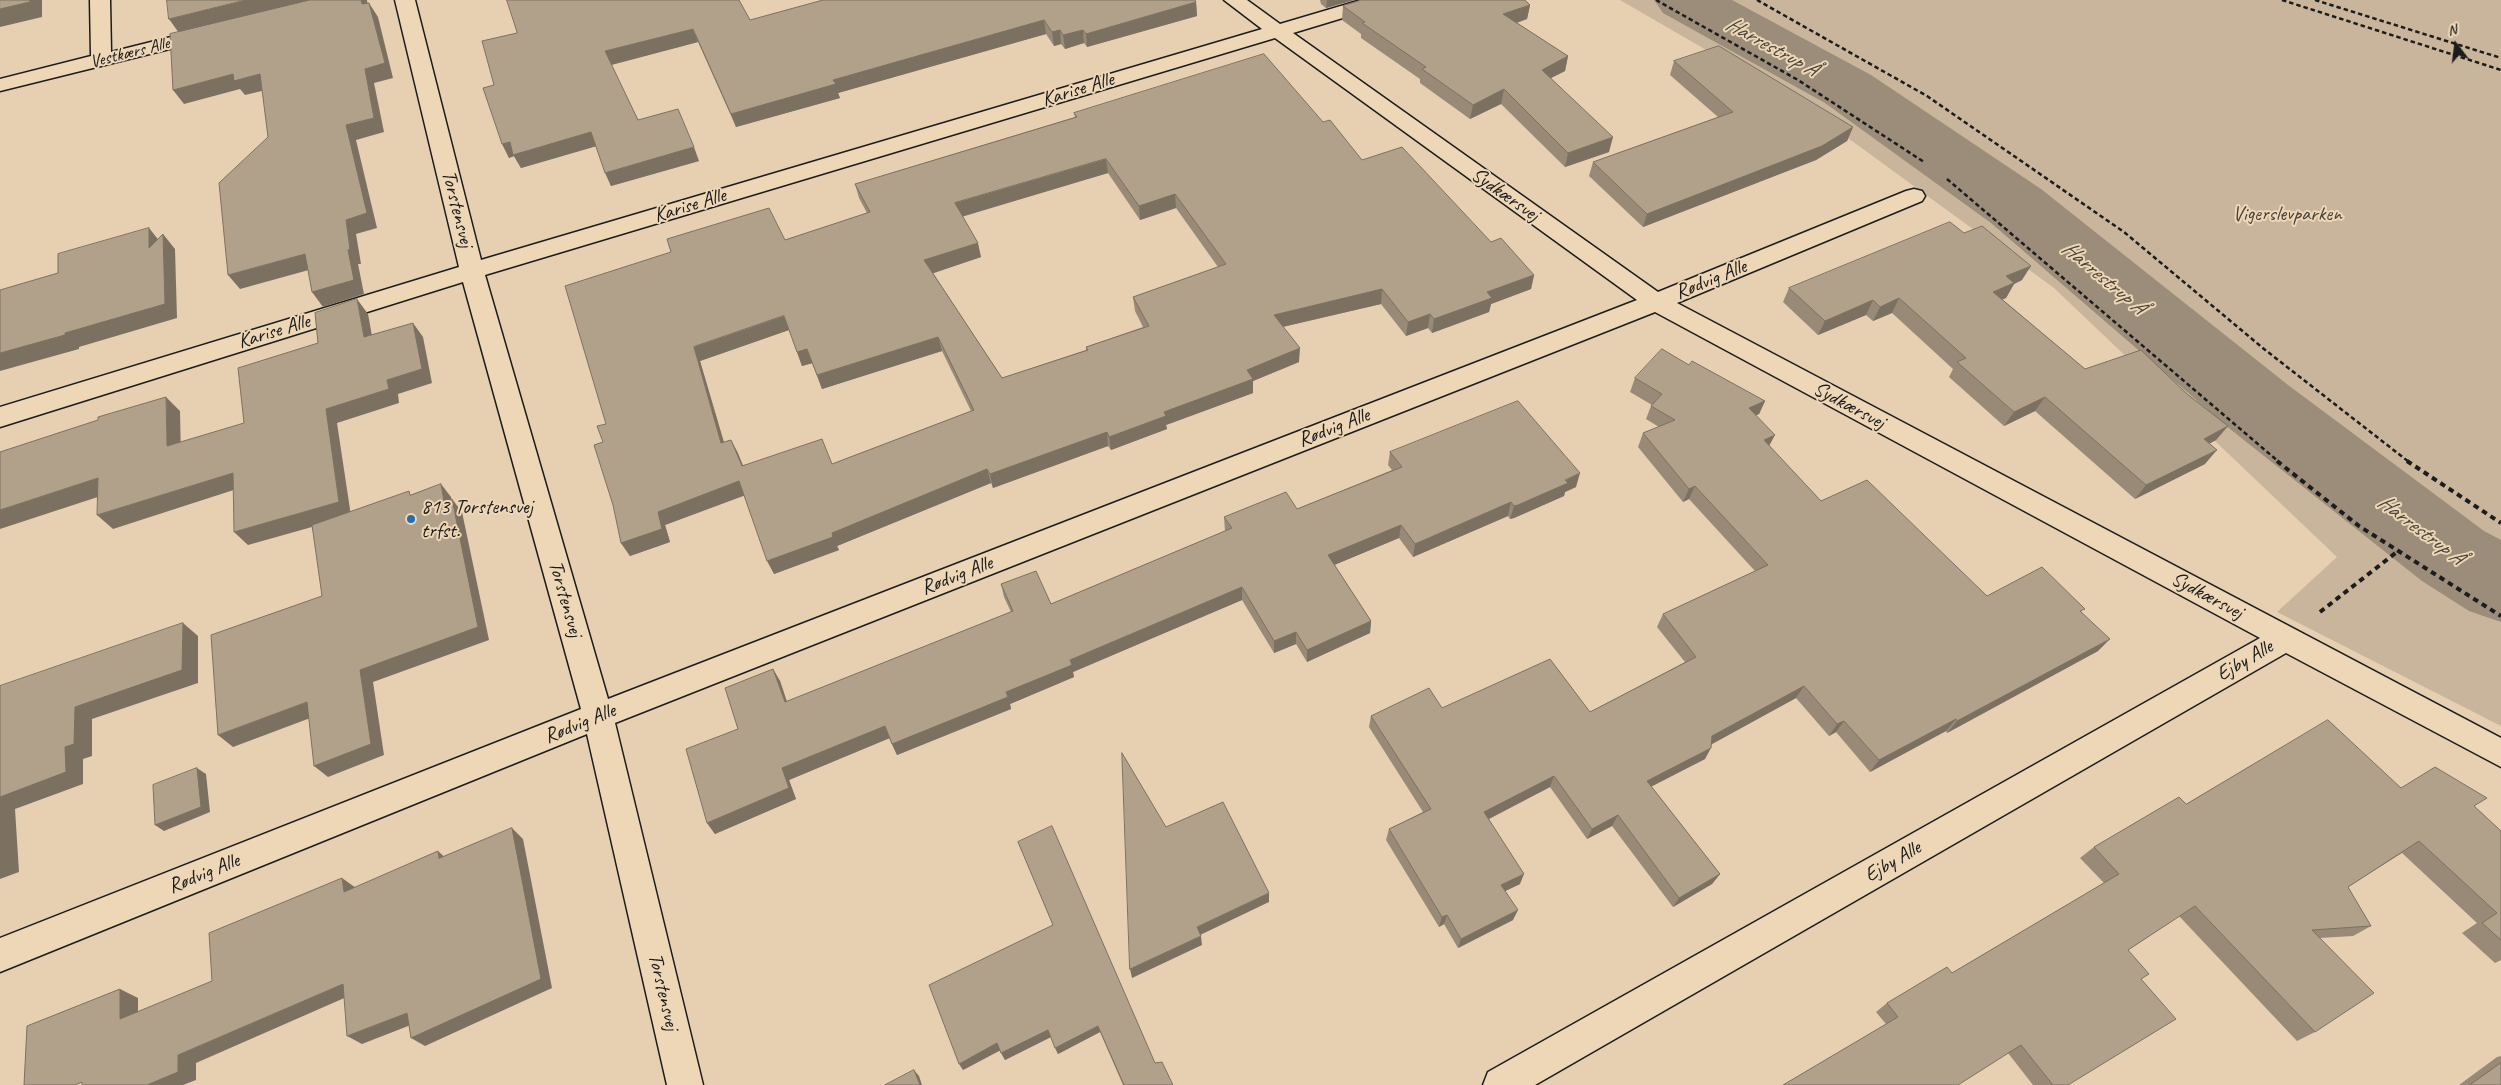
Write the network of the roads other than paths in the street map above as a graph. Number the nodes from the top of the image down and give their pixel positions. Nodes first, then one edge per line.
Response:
1 (100, 0) edge
2 (404, 0) edge
3 (1234, 0) edge
4 (1382, 0) edge
5 (224, 30) edge
6 (1275, 32) junction
7 (101, 60) junction
8 (0, 85) edge
9 (1914, 196) dead end
10 (472, 271) junction
11 (1656, 302) junction
12 (0, 417) edge
13 (2286, 638) junction
14 (598, 716) junction
15 (2501, 753) edge
16 (0, 955) edge
17 (685, 1085) edge
18 (1501, 1085) edge

1 - 7 street
2 - 10 street, Torstensvej
3 - 6 street, Sydkærsvej
4 - 6 street, Karise Alle
5 - 7 street, Vestkærs Alle
6 - 10 street, Karise Alle
6 - 11 street, Sydkærsvej
7 - 8 street, Vestkærs Alle
9 - 11 street, Rødvig Alle
10 - 12 street, Karise Alle
10 - 14 street, Torstensvej
11 - 13 street, Sydkærsvej
11 - 14 street, Rødvig Alle
13 - 15 street, Sydkærsvej
13 - 18 street, Ejby Alle
14 - 16 street, Rødvig Alle
14 - 17 street, Torstensvej

